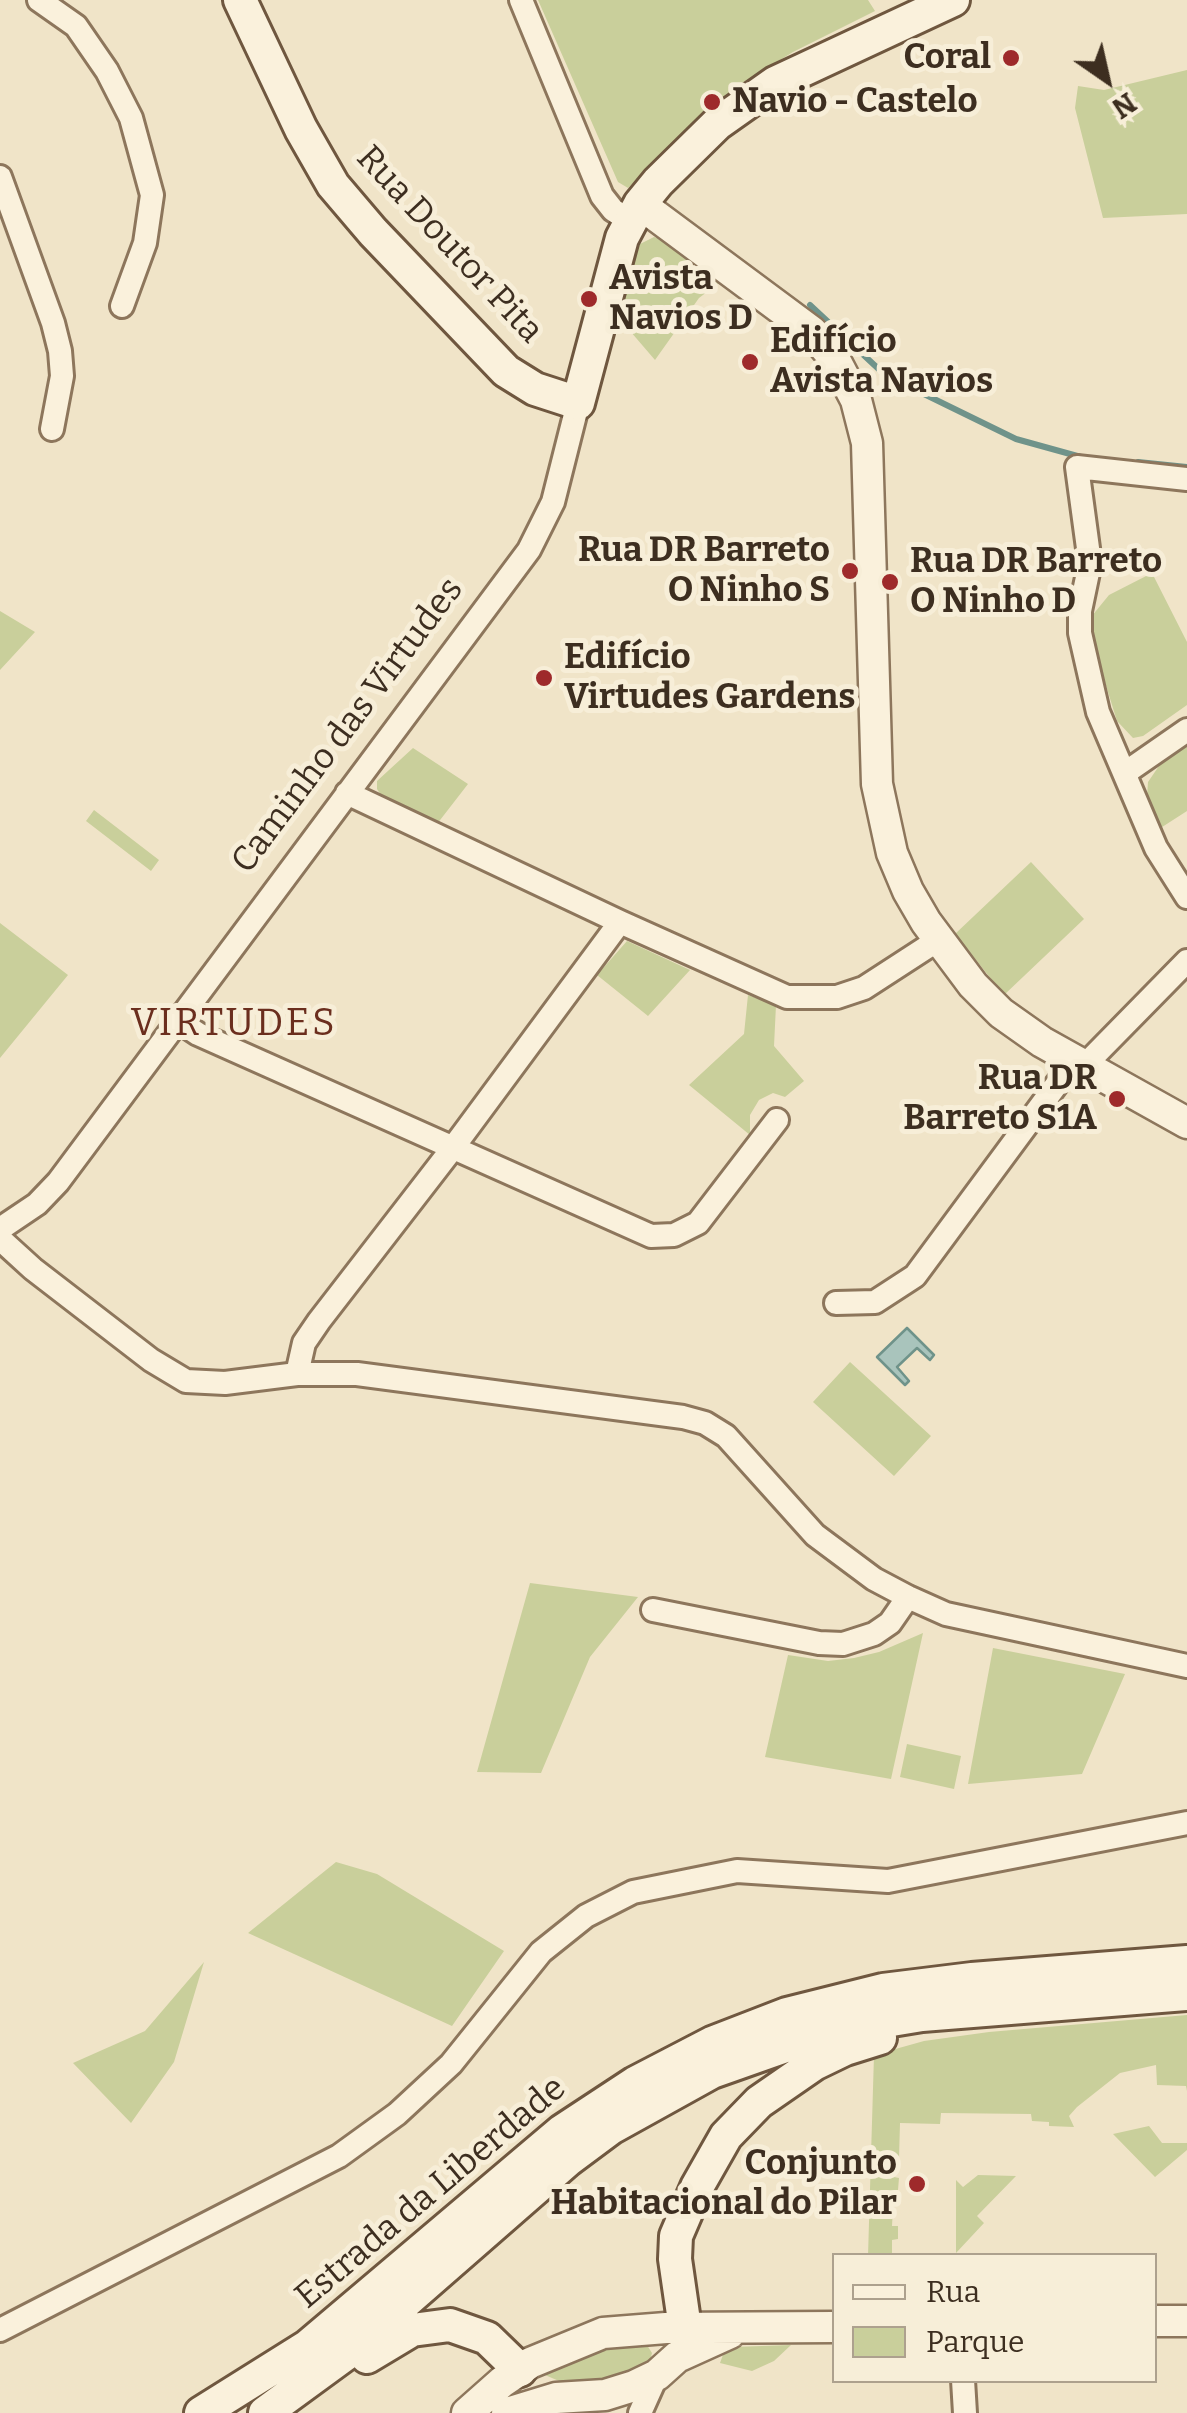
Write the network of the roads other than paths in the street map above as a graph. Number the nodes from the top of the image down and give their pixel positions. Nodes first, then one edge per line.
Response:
1 (39, 0) edge
2 (240, 0) edge
3 (521, 0) edge
4 (953, 0) edge
5 (0, 177) edge
6 (635, 213) junction
7 (122, 306) dead end
8 (578, 403) junction
9 (52, 428) dead end
10 (1187, 479) edge
11 (1187, 730) edge
12 (1126, 774) junction
13 (347, 792) junction
14 (1187, 897) edge
15 (620, 922) junction
16 (938, 940) junction
17 (1187, 961) edge
18 (177, 1020) junction
19 (1079, 1063) junction
20 (777, 1120) dead end
21 (1187, 1124) edge
22 (452, 1149) junction
23 (0, 1230) edge
24 (0, 1239) edge
25 (836, 1303) dead end
26 (297, 1374) junction
27 (908, 1597) junction
28 (653, 1610) dead end
29 (1187, 1666) edge
30 (1187, 1823) edge
31 (1187, 1962) edge
32 (1187, 1994) edge
33 (981, 2010) junction
34 (0, 2310) edge
35 (32, 2313) junction
36 (1157, 2321) edge
37 (1187, 2321) edge
38 (832, 2327) edge
39 (644, 2329) junction
40 (0, 2330) edge
41 (673, 2353) junction
42 (520, 2370) junction
43 (963, 2383) edge
44 (293, 2395) junction
45 (556, 2398) junction
46 (609, 2404) edge
47 (201, 2413) edge
48 (265, 2413) edge
49 (466, 2413) edge
50 (507, 2413) edge
51 (640, 2413) edge
52 (964, 2413) edge

1 - 7 street
2 - 8 main road, Rua Doutor Pita
3 - 6 street
4 - 6 main road
5 - 9 street
6 - 8 main road, Caminho das Virtudes
6 - 16 street
8 - 13 street, Caminho das Virtudes
10 - 12 street
11 - 12 street
12 - 14 street
13 - 15 street
13 - 18 street, Caminho das Virtudes
15 - 16 street
15 - 22 street
16 - 19 street
17 - 19 street
18 - 22 street
18 - 23 street, Caminho das Virtudes
19 - 21 street
19 - 25 street
20 - 22 street
22 - 26 street
24 - 26 street
26 - 27 street
27 - 28 street
27 - 29 street
30 - 35 street
31 - 47 main road, Estrada da Liberdade
32 - 33 main road, Estrada da Liberdade
33 - 41 main road
33 - 44 main road, Estrada da Liberdade
34 - 35 street
35 - 40 street
36 - 37 street
38 - 41 street
39 - 41 street
39 - 41 street
39 - 42 street
41 - 46 street
41 - 51 street
42 - 44 main road
42 - 45 street
42 - 49 street
43 - 52 street
44 - 48 main road, Estrada da Liberdade
45 - 46 street
45 - 50 street

